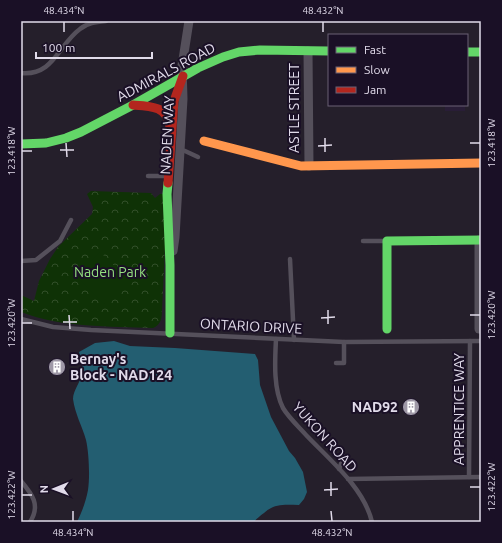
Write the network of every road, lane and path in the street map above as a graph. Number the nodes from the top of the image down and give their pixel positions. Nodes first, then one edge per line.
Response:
1 (106, 21) edge
2 (189, 21) edge
3 (308, 51) junction
4 (328, 51) edge
5 (468, 52) edge
6 (481, 52) edge
7 (21, 73) edge
8 (183, 76) junction
9 (134, 105) junction
10 (171, 130) junction
11 (204, 141) dead end
12 (21, 144) edge
13 (170, 149) junction
14 (180, 150) junction
15 (198, 157) dead end
16 (481, 163) edge
17 (309, 166) junction
18 (148, 176) dead end
19 (168, 176) junction
20 (178, 176) junction
21 (72, 220) dead end
22 (480, 240) edge
23 (363, 241) dead end
24 (387, 241) junction
25 (290, 259) dead end
26 (21, 261) edge
27 (170, 265) junction
28 (21, 318) edge
29 (387, 329) dead end
30 (479, 329) dead end
31 (170, 333) junction
32 (276, 339) junction
33 (294, 340) junction
34 (470, 341) junction
35 (481, 341) edge
36 (344, 342) junction
37 (336, 363) dead end
38 (344, 456) dead end
39 (339, 469) junction
40 (469, 477) junction
41 (481, 477) edge
42 (348, 479) junction
43 (21, 481) edge
44 (30, 522) edge
45 (372, 522) edge

1 - 7 lane
2 - 8 street
3 - 4 street, ADMIRALS ROAD
3 - 8 street, ADMIRALS ROAD
3 - 17 street, ASTLE STREET
5 - 6 street
8 - 9 street, ADMIRALS ROAD
8 - 10 street, NADEN WAY
8 - 14 street, NADEN WAY
9 - 10 street
9 - 12 street, ADMIRALS ROAD
10 - 13 street, NADEN WAY
11 - 17 street
13 - 14 lane
13 - 19 street, NADEN WAY
14 - 15 lane
14 - 20 street, NADEN WAY
16 - 17 street
18 - 19 lane
19 - 20 lane
19 - 27 street, NADEN WAY
20 - 27 street, NADEN WAY
21 - 26 lane
22 - 24 street
22 - 30 street
23 - 24 lane
24 - 29 street
25 - 33 lane
27 - 31 street, NADEN WAY
28 - 31 lane, ONTARIO DRIVE
31 - 32 lane, ONTARIO DRIVE
32 - 33 lane, ONTARIO DRIVE
32 - 39 lane, YUKON ROAD
33 - 36 lane, ONTARIO DRIVE
34 - 35 lane, ONTARIO DRIVE
34 - 36 lane, ONTARIO DRIVE
34 - 40 lane, APPRENTICE WAY
36 - 37 lane
38 - 39 lane
39 - 42 lane, YUKON ROAD
40 - 41 lane
40 - 42 lane
42 - 45 lane, YUKON ROAD
43 - 44 lane

